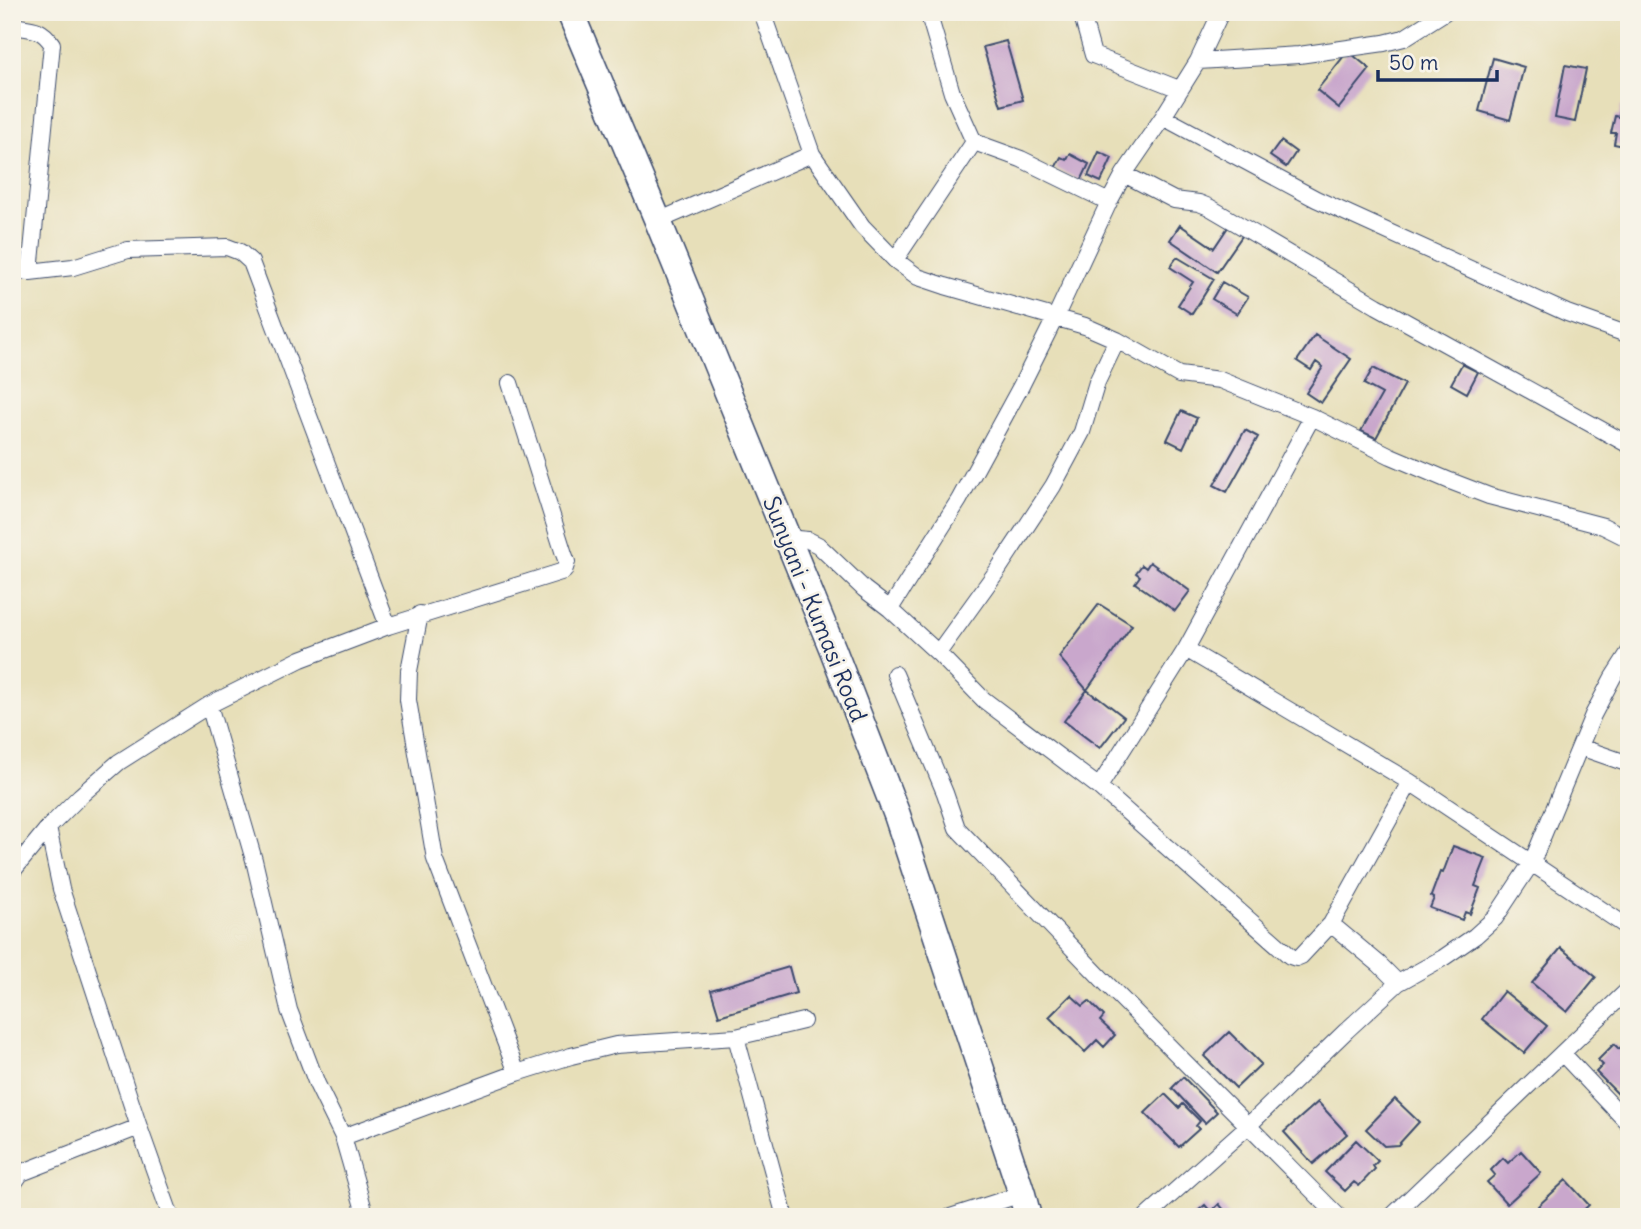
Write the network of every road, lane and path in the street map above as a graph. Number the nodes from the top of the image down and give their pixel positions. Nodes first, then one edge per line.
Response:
1 (570, 12) edge
2 (762, 12) edge
3 (928, 12) edge
4 (1081, 12) edge
5 (1221, 12) edge
6 (1445, 12) edge
7 (12, 26) edge
8 (1198, 61) junction
9 (1179, 89) junction
10 (1163, 117) junction
11 (974, 142) junction
12 (812, 154) junction
13 (1124, 174) junction
14 (1109, 202) junction
15 (657, 221) junction
16 (895, 260) junction
17 (12, 271) edge
18 (30, 272) junction
19 (1055, 317) junction
20 (1629, 335) edge
21 (1117, 340) junction
22 (510, 383) dead end
23 (1312, 417) junction
24 (1629, 445) edge
25 (786, 538) junction
26 (1629, 538) edge
27 (890, 609) junction
28 (420, 614) junction
29 (388, 626) junction
30 (1186, 649) junction
31 (1629, 652) edge
32 (937, 653) junction
33 (895, 674) dead end
34 (209, 705) junction
35 (1580, 747) junction
36 (1629, 764) edge
37 (1410, 782) junction
38 (1099, 787) junction
39 (48, 828) junction
40 (1532, 862) junction
41 (12, 872) edge
42 (1331, 924) junction
43 (1629, 928) edge
44 (1398, 983) junction
45 (1629, 989) edge
46 (803, 1021) dead end
47 (736, 1037) junction
48 (1562, 1053) junction
49 (517, 1073) junction
50 (1629, 1124) edge
51 (1249, 1125) junction
52 (138, 1127) junction
53 (343, 1137) junction
54 (12, 1186) edge
55 (1025, 1205) edge
56 (171, 1217) edge
57 (366, 1217) edge
58 (785, 1217) edge
59 (950, 1217) edge
60 (1146, 1217) edge
61 (1339, 1217) edge
62 (1391, 1217) edge

1 - 15 main road, Sunyani - Kumasi Road
2 - 12 street
3 - 11 street
4 - 9 street
5 - 8 street
6 - 8 street
7 - 18 street
8 - 9 street
9 - 10 street
10 - 13 street
10 - 20 street
11 - 14 street
11 - 16 street
12 - 15 street
12 - 16 street
13 - 14 street
13 - 24 street
14 - 19 street
15 - 25 main road, Sunyani - Kumasi Road
16 - 19 street
17 - 18 street
18 - 29 street
19 - 21 street
19 - 27 street
21 - 23 street
21 - 32 street
22 - 28 street
23 - 26 street
23 - 30 street
25 - 27 street
25 - 55 main road, Sunyani - Kumasi Road
27 - 32 street
28 - 29 street
28 - 49 street
29 - 34 street
30 - 37 street
30 - 38 street
31 - 35 street
32 - 38 street
33 - 51 street
34 - 39 street
34 - 53 street
35 - 36 street
35 - 40 street
37 - 40 street
37 - 42 street
38 - 42 street
39 - 41 street
39 - 52 street
40 - 43 street
40 - 44 street
42 - 44 street
44 - 51 street
45 - 48 street
46 - 47 street
47 - 49 street
47 - 58 street
48 - 50 street
48 - 62 street
49 - 53 street
51 - 60 street
51 - 61 street
52 - 54 street
52 - 56 street
53 - 57 street
55 - 59 street

